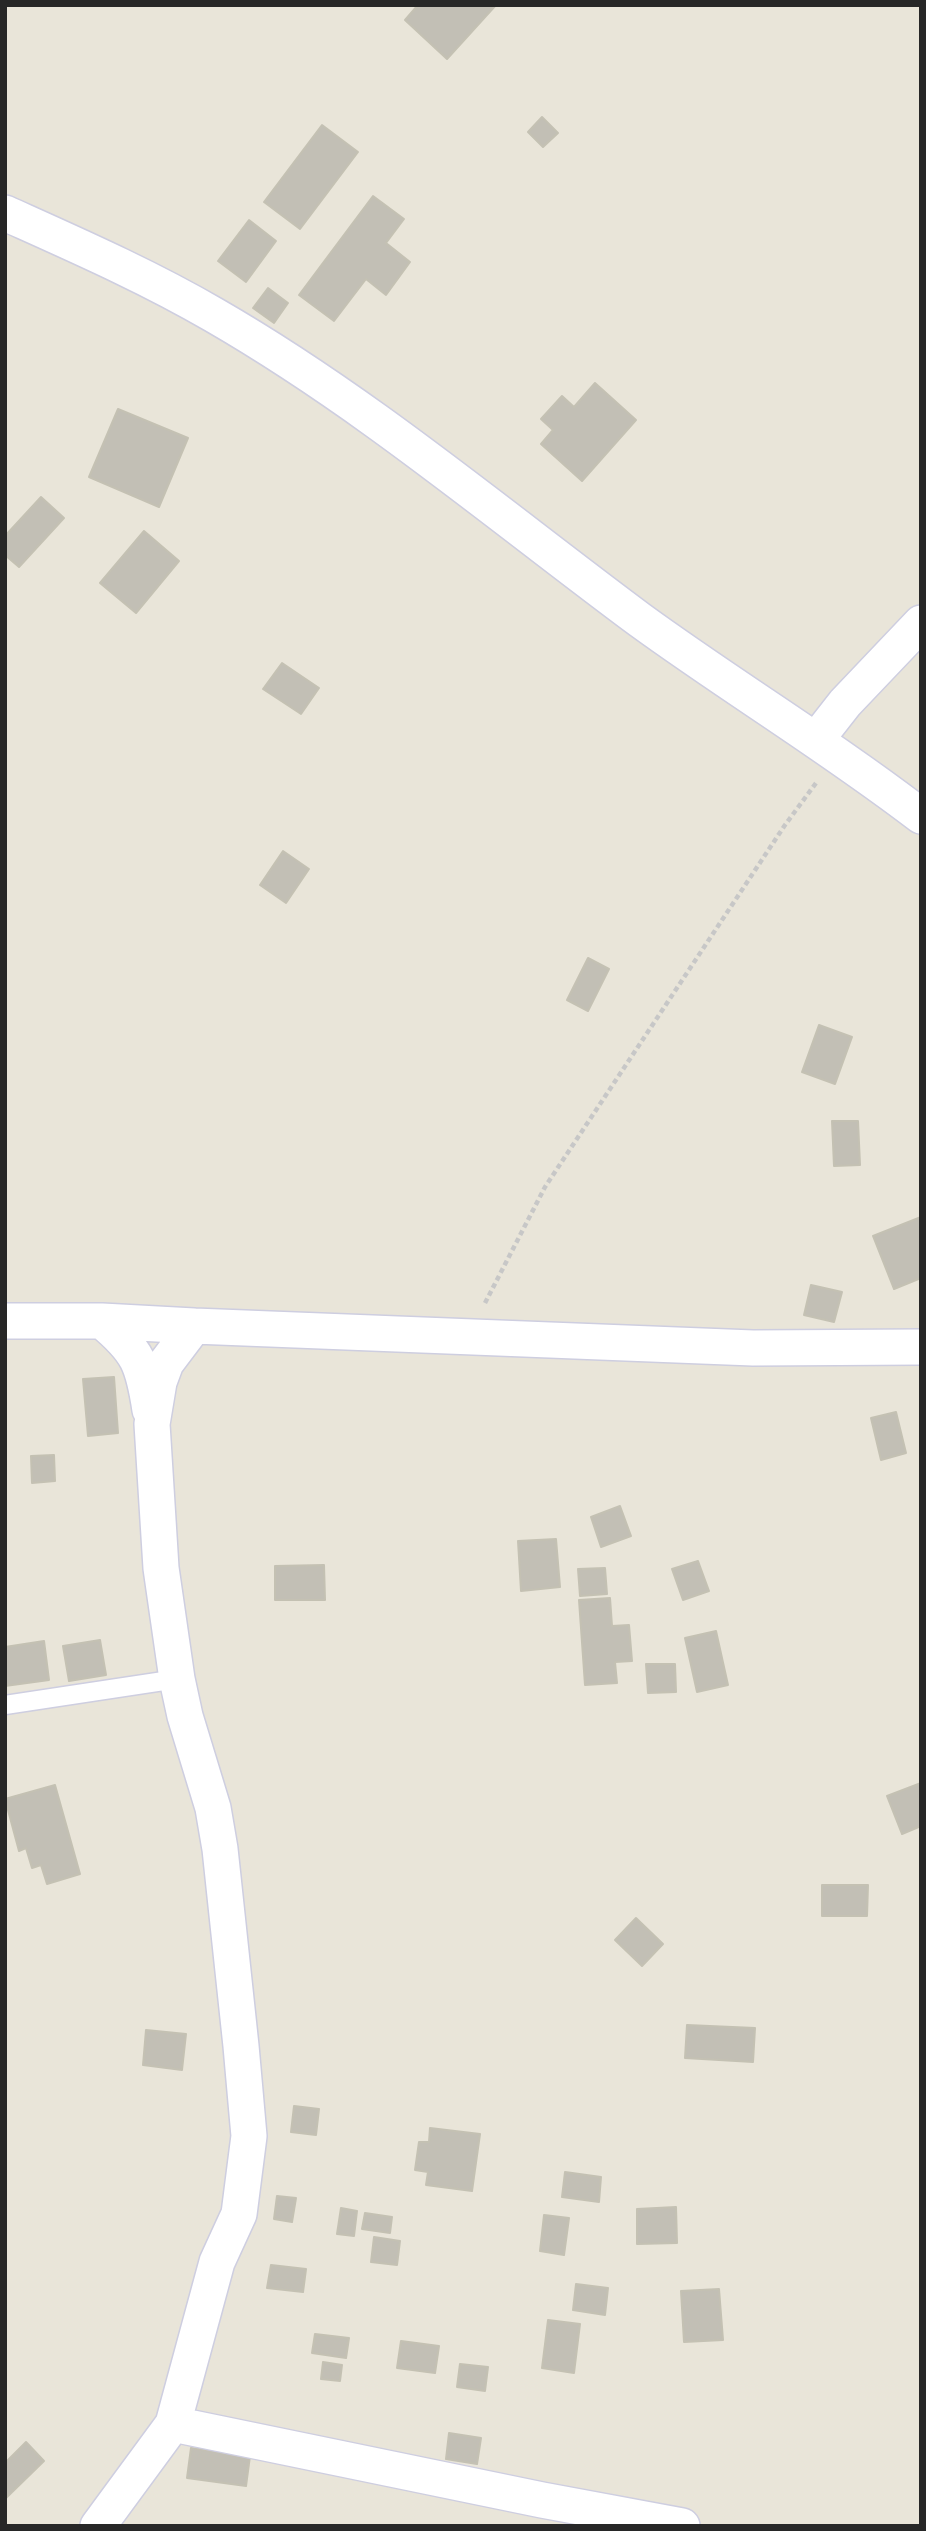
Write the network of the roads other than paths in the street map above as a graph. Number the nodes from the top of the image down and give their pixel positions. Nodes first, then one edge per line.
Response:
1 (5, 213) edge
2 (921, 623) edge
3 (826, 747) junction
4 (921, 816) edge
5 (5, 1321) edge
6 (102, 1321) junction
7 (194, 1326) junction
8 (921, 1348) edge
9 (152, 1424) junction
10 (177, 1679) junction
11 (5, 1705) edge
12 (173, 2424) junction
13 (98, 2526) edge
14 (682, 2526) edge

1 - 3 street
2 - 3 street
3 - 4 street
5 - 6 street
6 - 7 street
6 - 9 street
7 - 8 street
7 - 9 street
9 - 10 street
10 - 11 lane
10 - 12 street
12 - 13 street
12 - 14 street

